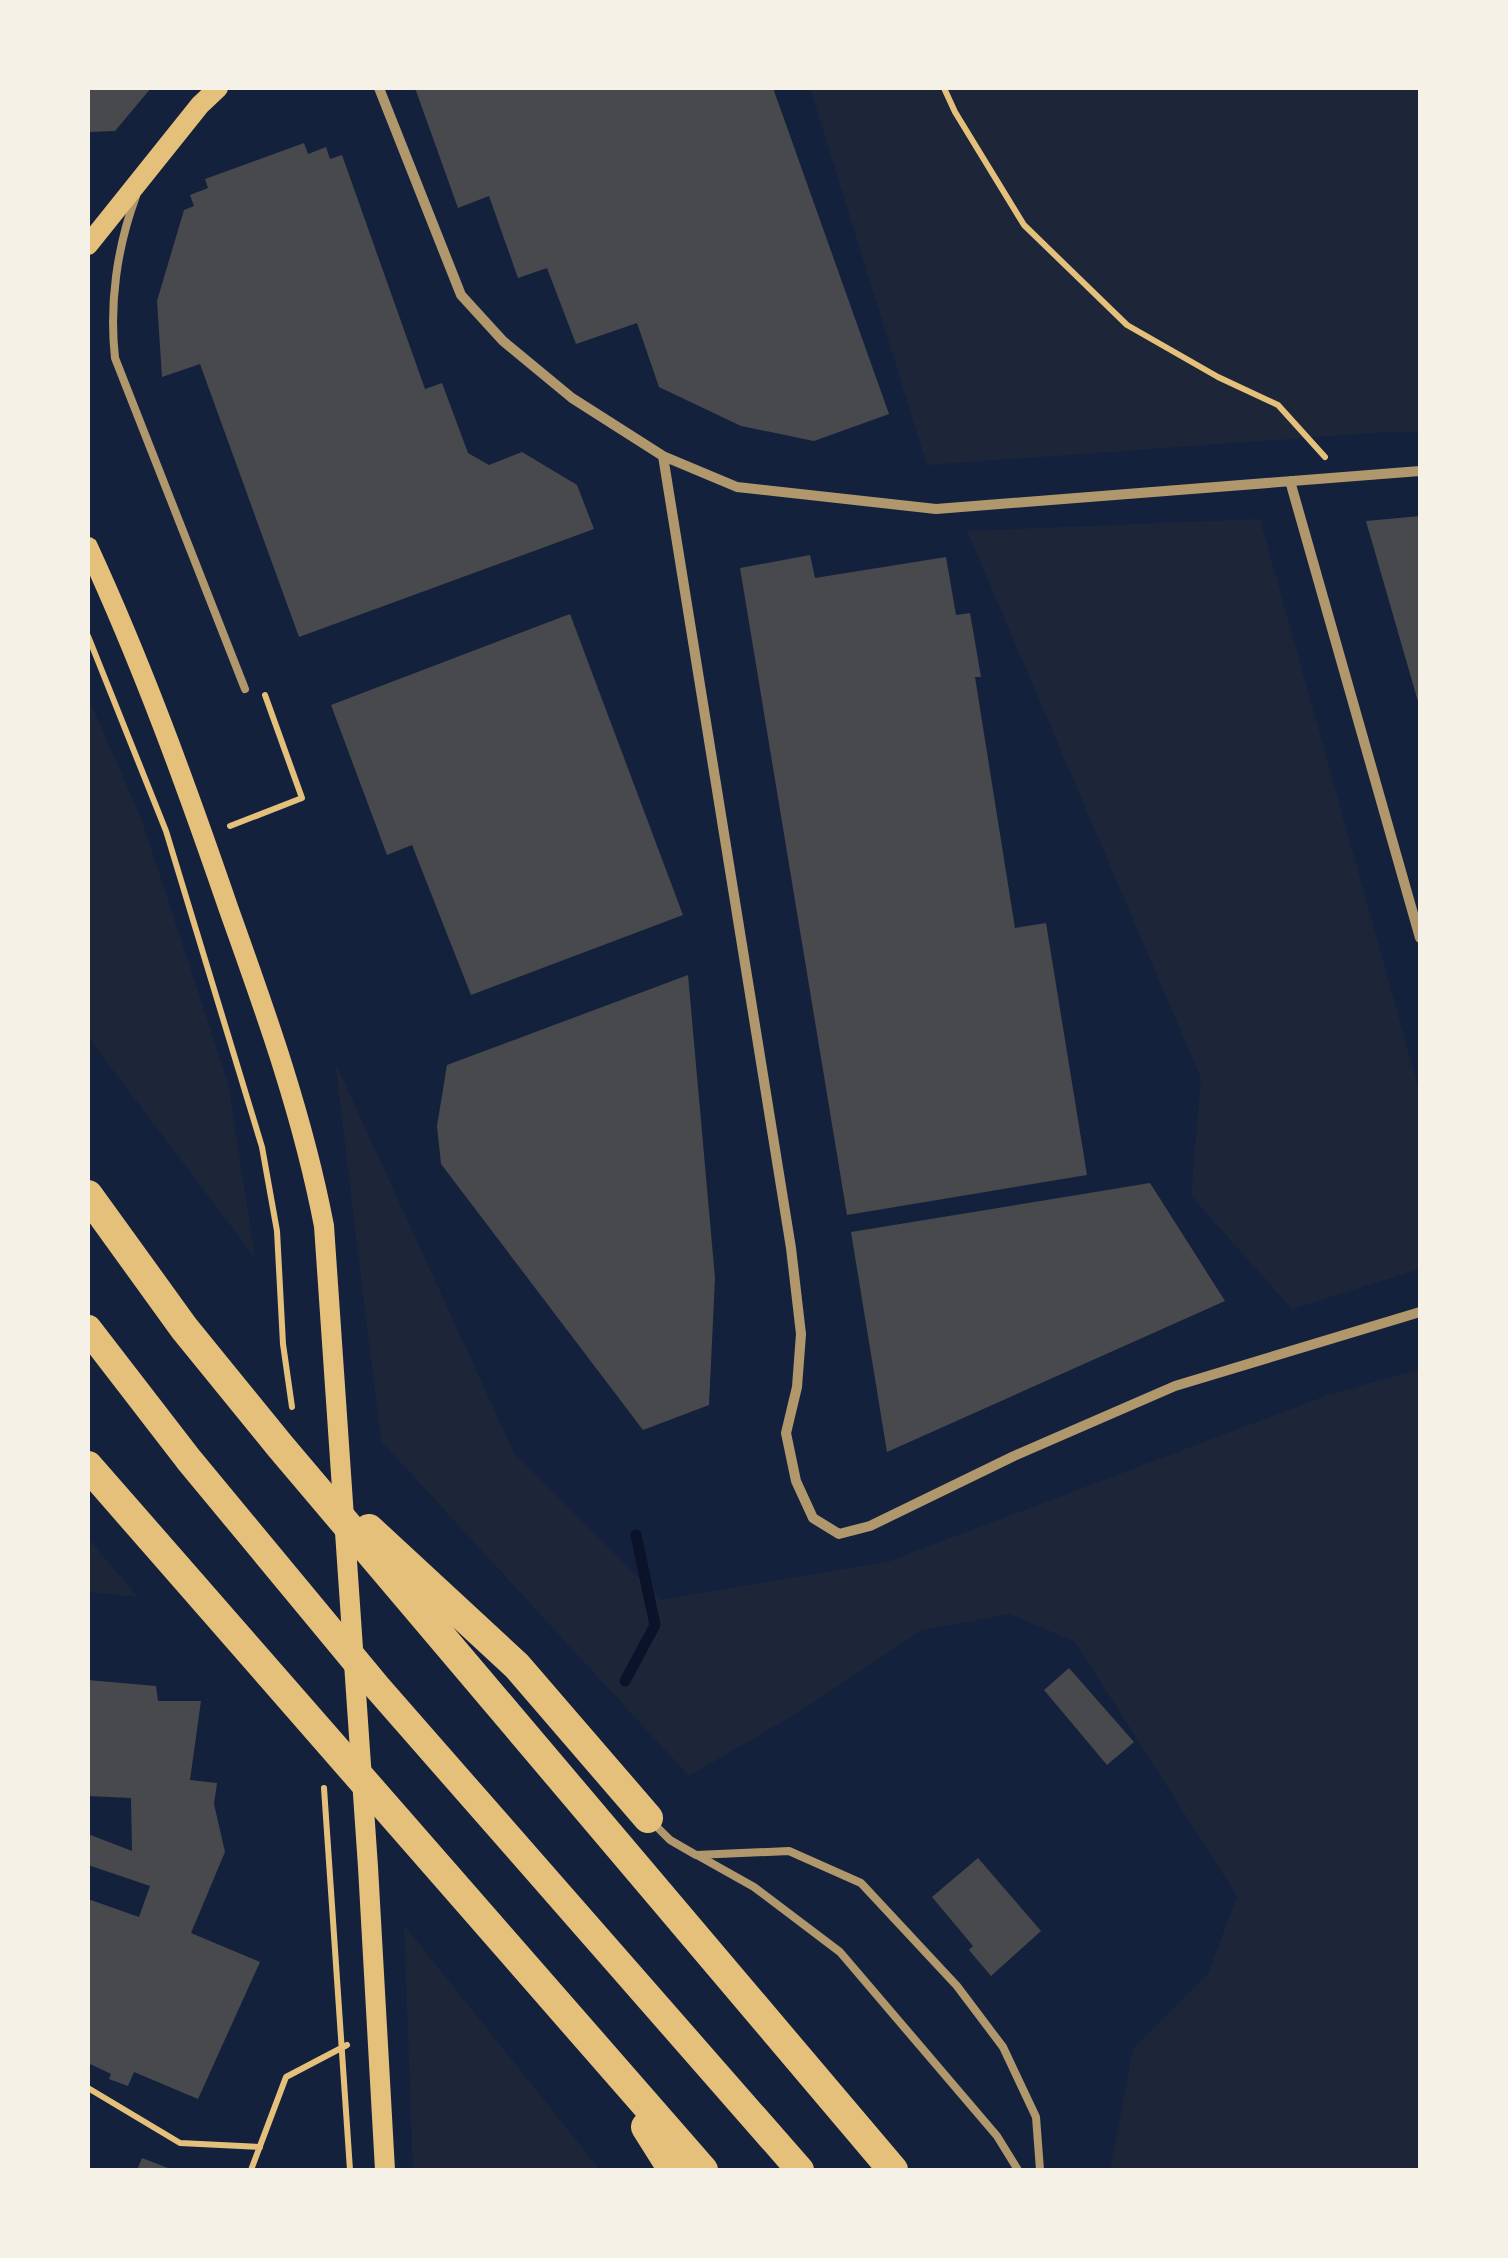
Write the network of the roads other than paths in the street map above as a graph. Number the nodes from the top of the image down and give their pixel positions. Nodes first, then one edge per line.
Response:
1 (218, 88) edge
2 (379, 88) edge
3 (142, 181) junction
4 (88, 245) edge
5 (663, 456) junction
6 (1420, 471) edge
7 (1290, 482) junction
8 (88, 547) edge
9 (245, 689) dead end
10 (1420, 938) edge
11 (88, 1196) edge
12 (1420, 1312) edge
13 (88, 1328) edge
14 (280, 1446) junction
15 (88, 1466) edge
16 (648, 1818) joint
17 (696, 1855) junction
18 (592, 2040) junction
19 (386, 2170) edge
20 (673, 2170) edge
21 (703, 2170) edge
22 (800, 2170) edge
23 (893, 2170) edge
24 (1018, 2170) edge
25 (1040, 2170) edge

1 - 3 main road
2 - 5 street
3 - 4 main road
3 - 9 lane
5 - 7 street
5 - 12 street
6 - 7 street
7 - 10 street
8 - 19 main road
11 - 14 highway
13 - 22 highway
14 - 16 highway
14 - 23 highway
15 - 18 highway
16 - 17 lane
17 - 24 lane
17 - 25 lane
18 - 20 highway
18 - 21 highway

